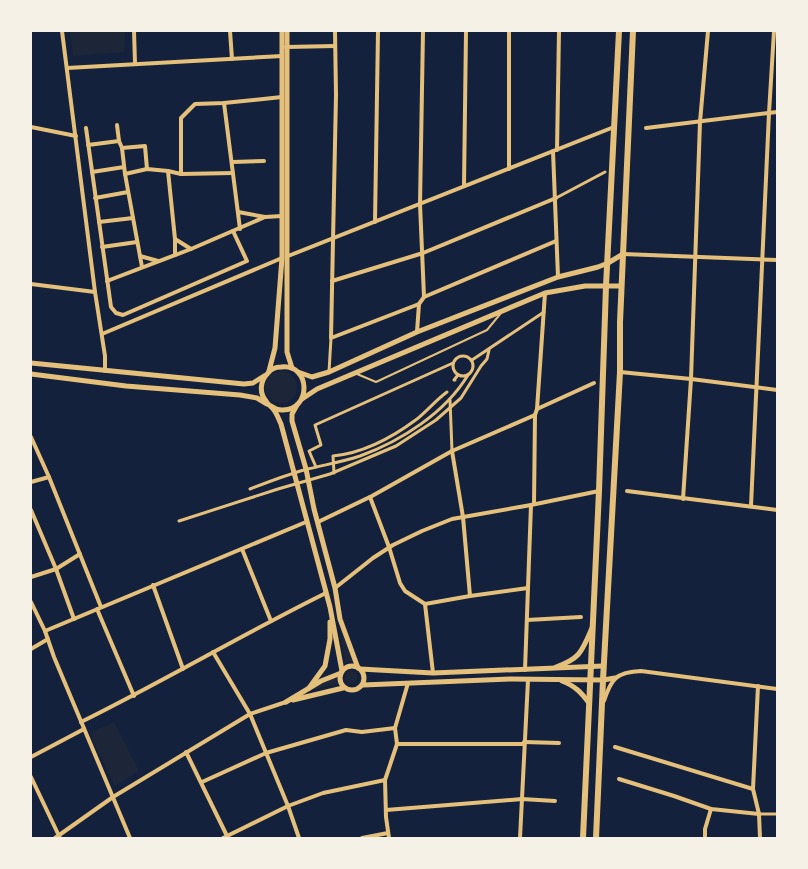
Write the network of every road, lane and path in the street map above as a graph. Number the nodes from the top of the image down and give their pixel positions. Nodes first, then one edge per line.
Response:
1 (62, 31) edge
2 (134, 31) edge
3 (230, 31) edge
4 (282, 31) edge
5 (287, 31) edge
6 (336, 31) edge
7 (378, 31) edge
8 (423, 31) edge
9 (466, 31) edge
10 (509, 31) edge
11 (559, 31) edge
12 (619, 31) edge
13 (633, 31) edge
14 (708, 31) edge
15 (774, 31) edge
16 (335, 46) junction
17 (286, 47) junction
18 (282, 56) junction
19 (232, 59) junction
20 (135, 63) junction
21 (67, 68) junction
22 (282, 98) junction
23 (224, 103) junction
24 (777, 112) edge
25 (769, 113) junction
26 (700, 122) junction
27 (117, 124) dead end
28 (31, 127) edge
29 (614, 127) junction
30 (86, 128) dead end
31 (646, 128) dead end
32 (76, 136) junction
33 (119, 141) junction
34 (88, 145) junction
35 (122, 148) junction
36 (555, 150) junction
37 (264, 161) dead end
38 (232, 162) junction
39 (124, 167) junction
40 (147, 169) junction
41 (509, 169) junction
42 (168, 171) junction
43 (92, 172) junction
44 (605, 172) dead end
45 (233, 173) junction
46 (125, 174) junction
47 (182, 174) junction
48 (464, 186) junction
49 (128, 192) junction
50 (95, 198) junction
51 (556, 198) junction
52 (420, 204) junction
53 (238, 212) junction
54 (282, 216) junction
55 (265, 217) junction
56 (133, 218) junction
57 (99, 222) junction
58 (375, 222) junction
59 (240, 229) junction
60 (233, 231) junction
61 (333, 238) junction
62 (175, 239) junction
63 (556, 241) junction
64 (137, 242) junction
65 (102, 247) junction
66 (191, 249) junction
67 (423, 253) junction
68 (622, 254) junction
69 (175, 255) junction
70 (140, 256) junction
71 (288, 256) junction
72 (282, 258) junction
73 (695, 258) junction
74 (762, 260) junction
75 (777, 260) edge
76 (159, 261) junction
77 (608, 263) junction
78 (142, 267) junction
79 (558, 277) junction
80 (107, 281) junction
81 (332, 281) junction
82 (31, 284) edge
83 (606, 286) junction
84 (622, 286) junction
85 (96, 292) junction
86 (544, 293) junction
87 (424, 297) junction
88 (419, 304) junction
89 (504, 310) junction
90 (544, 312) junction
91 (417, 332) junction
92 (102, 334) junction
93 (331, 338) junction
94 (489, 350) junction
95 (472, 360) junction
96 (31, 363) edge
97 (453, 363) junction
98 (292, 368) junction
99 (105, 371) junction
100 (270, 371) junction
101 (298, 372) junction
102 (329, 372) junction
103 (354, 372) junction
104 (620, 372) junction
105 (31, 374) edge
106 (458, 374) junction
107 (468, 375) junction
108 (265, 376) junction
109 (691, 379) junction
110 (456, 380) dead end
111 (594, 383) dead end
112 (757, 388) junction
113 (777, 390) edge
114 (446, 392) dead end
115 (302, 400) junction
116 (450, 400) junction
117 (270, 405) junction
118 (297, 405) junction
119 (451, 408) junction
120 (537, 409) junction
121 (536, 416) junction
122 (31, 437) edge
123 (452, 451) junction
124 (316, 467) junction
125 (306, 469) junction
126 (293, 473) junction
127 (334, 473) junction
128 (49, 477) junction
129 (31, 482) edge
130 (250, 489) dead end
131 (599, 491) junction
132 (627, 491) dead end
133 (370, 497) junction
134 (684, 498) junction
135 (533, 505) junction
136 (751, 506) junction
137 (31, 510) edge
138 (777, 510) edge
139 (463, 517) junction
140 (179, 521) dead end
141 (306, 522) junction
142 (318, 522) junction
143 (389, 547) junction
144 (242, 549) junction
145 (80, 554) junction
146 (56, 569) junction
147 (31, 577) edge
148 (153, 585) junction
149 (335, 588) junction
150 (528, 588) junction
151 (326, 593) junction
152 (470, 596) junction
153 (31, 602) edge
154 (425, 604) junction
155 (330, 607) junction
156 (99, 608) junction
157 (581, 617) dead end
158 (74, 619) junction
159 (527, 620) junction
160 (271, 621) junction
161 (593, 626) junction
162 (45, 631) junction
163 (48, 639) junction
164 (31, 649) edge
165 (213, 652) junction
166 (603, 666) junction
167 (590, 667) junction
168 (359, 668) junction
169 (183, 669) junction
170 (552, 669) junction
171 (525, 670) junction
172 (342, 672) junction
173 (433, 673) junction
174 (615, 678) junction
175 (528, 680) junction
176 (559, 680) junction
177 (590, 680) junction
178 (602, 680) junction
179 (408, 683) junction
180 (363, 685) junction
181 (758, 686) junction
182 (309, 688) junction
183 (344, 688) junction
184 (777, 689) edge
185 (134, 696) junction
186 (286, 702) junction
187 (589, 703) junction
188 (601, 709) junction
189 (250, 714) junction
190 (81, 722) junction
191 (395, 728) junction
192 (84, 729) junction
193 (524, 743) junction
194 (559, 743) dead end
195 (397, 744) junction
196 (615, 747) dead end
197 (186, 752) junction
198 (266, 753) junction
199 (31, 757) edge
200 (31, 777) edge
201 (385, 780) junction
202 (619, 780) dead end
203 (202, 782) junction
204 (753, 789) junction
205 (113, 797) junction
206 (522, 799) junction
207 (555, 801) dead end
208 (288, 806) junction
209 (710, 809) junction
210 (386, 810) junction
211 (758, 814) junction
212 (777, 814) edge
213 (389, 836) edge
214 (58, 837) edge
215 (228, 837) edge
216 (130, 838) edge
217 (222, 838) edge
218 (299, 838) edge
219 (362, 838) edge
220 (520, 838) edge
221 (583, 838) edge
222 (596, 838) edge
223 (705, 838) edge
224 (760, 838) edge

1 - 21 street
2 - 20 street
3 - 19 street
4 - 18 street
5 - 17 street
6 - 16 street
7 - 58 street
8 - 52 street
9 - 48 street
10 - 41 street
11 - 36 street
12 - 29 highway
13 - 68 highway
14 - 26 street
15 - 25 street
16 - 17 street
16 - 61 street
17 - 71 street
18 - 19 street
18 - 22 street
19 - 20 street
20 - 21 street
21 - 32 street
22 - 23 street
22 - 54 street
23 - 38 street
23 - 47 street
24 - 25 street
25 - 26 street
25 - 74 street
26 - 31 street
26 - 73 street
27 - 33 street
28 - 32 street
29 - 36 street
29 - 77 highway
30 - 34 street
32 - 85 street
33 - 34 street
33 - 35 street
34 - 43 street
35 - 39 street
35 - 40 street
36 - 41 street
36 - 51 street
37 - 38 street
38 - 45 street
39 - 43 street
39 - 46 street
40 - 42 street
40 - 46 street
41 - 48 street
42 - 47 street
42 - 62 street
43 - 50 street
44 - 51 street
45 - 47 street
45 - 53 street
46 - 49 street
48 - 52 street
49 - 50 street
49 - 56 street
50 - 57 street
51 - 63 street
51 - 67 street
52 - 58 street
52 - 67 street
53 - 55 street
53 - 59 street
54 - 55 street
54 - 72 street
55 - 59 street
56 - 57 street
56 - 64 street
57 - 65 street
58 - 61 street
59 - 60 street
60 - 66 street
60 - 80 street
61 - 71 street
61 - 81 street
62 - 66 street
62 - 69 street
63 - 79 street
63 - 87 street
64 - 65 street
64 - 70 street
65 - 80 street
66 - 69 street
67 - 81 street
67 - 87 street
68 - 73 street
68 - 77 street
68 - 84 highway
69 - 76 street
70 - 76 street
70 - 78 street
71 - 98 street
72 - 92 street
72 - 100 street
73 - 74 street
73 - 109 street
74 - 75 street
74 - 112 street
76 - 78 street
77 - 79 street
77 - 83 highway
78 - 80 street
79 - 91 street
81 - 93 street
82 - 85 street
83 - 84 street
83 - 86 street
83 - 131 highway
84 - 104 highway
85 - 92 street
86 - 89 street
86 - 90 street
87 - 88 street
88 - 91 street
88 - 93 street
89 - 103 street
89 - 103 lane
90 - 94 street
90 - 120 street
91 - 102 street
92 - 99 street
93 - 102 street
94 - 95 street
94 - 119 street
95 - 97 street
95 - 107 street
96 - 99 street
97 - 106 street
97 - 124 street
98 - 100 street
98 - 101 street
99 - 108 street
100 - 108 street
101 - 102 street
101 - 115 street
103 - 115 street
104 - 109 street
104 - 166 highway
105 - 117 street
106 - 107 street
106 - 110 street
107 - 116 street
108 - 117 street
109 - 112 street
109 - 134 street
111 - 120 street
112 - 113 street
112 - 136 street
114 - 127 street
115 - 118 street
116 - 119 street
116 - 124 street
117 - 118 street
117 - 126 street
118 - 125 street
119 - 123 street
119 - 127 street
120 - 121 street
121 - 123 street
121 - 135 street
122 - 128 street
123 - 133 street
123 - 139 street
124 - 125 street
125 - 126 street
125 - 142 street
126 - 130 street
126 - 141 street
127 - 140 street
128 - 129 street
128 - 145 street
131 - 135 street
131 - 161 highway
132 - 134 street
133 - 142 street
133 - 143 street
134 - 136 street
135 - 139 street
135 - 150 street
136 - 138 street
137 - 146 street
139 - 143 street
139 - 152 street
141 - 144 street
141 - 151 street
142 - 149 street
143 - 149 street
143 - 154 street
144 - 148 street
144 - 160 street
145 - 146 street
145 - 156 street
146 - 147 street
146 - 158 street
148 - 156 street
148 - 169 street
149 - 168 street
150 - 152 street
150 - 159 street
151 - 155 street
151 - 160 street
152 - 154 street
153 - 162 street
154 - 173 street
155 - 172 street
155 - 182 street
156 - 158 street
156 - 185 street
157 - 159 street
158 - 162 street
159 - 171 street
160 - 165 street
161 - 167 highway
161 - 170 street
162 - 163 street
163 - 164 street
163 - 190 street
165 - 169 street
165 - 189 street
166 - 167 street
166 - 178 highway
167 - 170 street
167 - 177 highway
168 - 172 street
168 - 173 street
168 - 180 street
169 - 185 street
170 - 171 street
171 - 173 street
172 - 182 street
172 - 183 street
174 - 178 street
174 - 181 street
174 - 188 street
175 - 176 street
175 - 179 street
175 - 193 street
176 - 177 street
176 - 187 street
177 - 178 street
177 - 187 highway
178 - 188 highway
179 - 180 street
179 - 191 street
180 - 183 street
181 - 184 street
181 - 204 street
182 - 186 street
183 - 186 street
185 - 190 street
186 - 189 street
187 - 221 highway
188 - 222 highway
189 - 197 street
189 - 198 street
190 - 192 street
191 - 195 street
191 - 198 street
192 - 199 street
192 - 205 street
193 - 194 street
193 - 195 street
193 - 206 street
195 - 201 street
196 - 204 street
197 - 203 street
197 - 205 street
198 - 203 street
198 - 208 street
200 - 214 street
201 - 208 street
201 - 210 street
202 - 209 street
203 - 215 street
204 - 211 street
205 - 214 street
205 - 216 street
206 - 207 street
206 - 210 street
206 - 220 street
208 - 215 street
208 - 218 street
209 - 211 street
209 - 223 street
210 - 213 street
211 - 212 street
211 - 224 street
213 - 219 street
215 - 217 street

